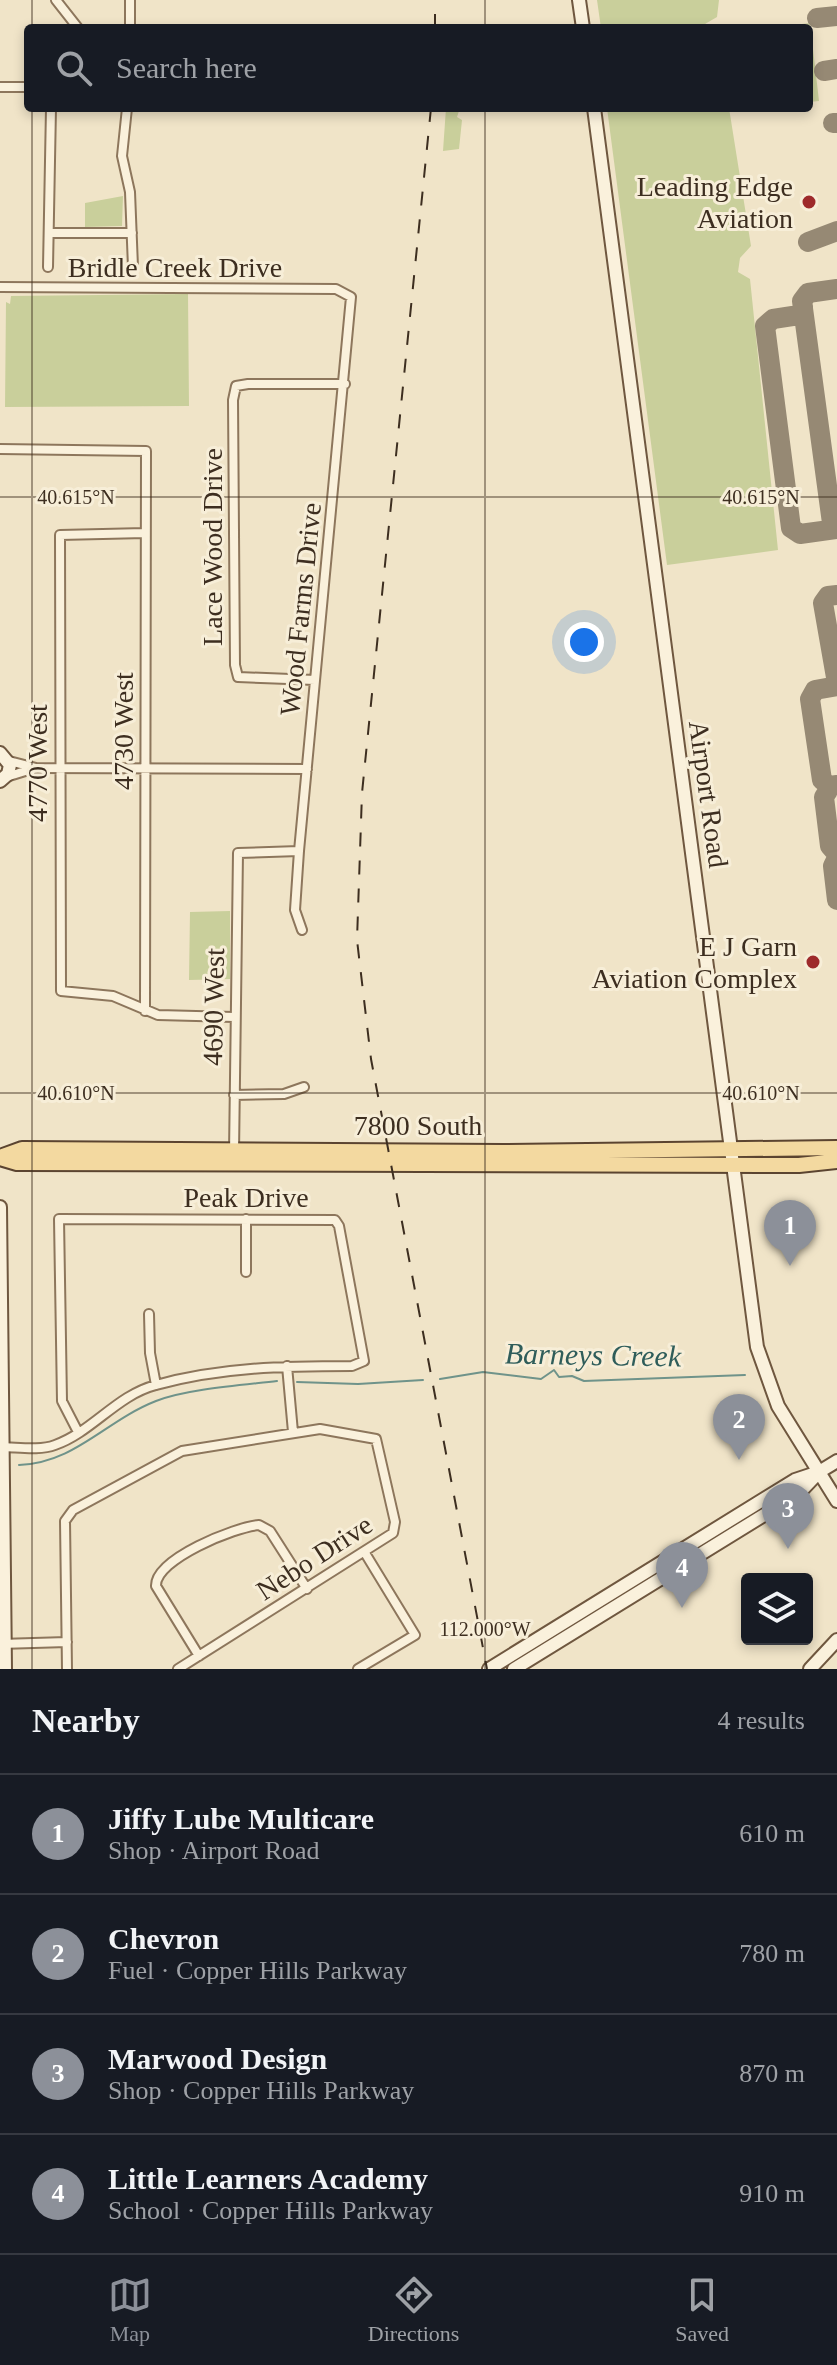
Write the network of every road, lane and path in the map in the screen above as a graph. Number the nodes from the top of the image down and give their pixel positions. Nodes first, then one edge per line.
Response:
1 (56, 0) edge
2 (130, 0) edge
3 (579, 0) edge
4 (71, 24) edge
5 (130, 24) edge
6 (582, 24) edge
7 (0, 87) edge
8 (24, 87) edge
9 (51, 112) edge
10 (127, 112) edge
11 (595, 112) edge
12 (49, 233) junction
13 (132, 233) junction
14 (48, 267) dead end
15 (133, 267) dead end
16 (0, 287) edge
17 (349, 292) joint
18 (345, 384) junction
19 (0, 449) edge
20 (145, 533) junction
21 (315, 680) junction
22 (3, 752) edge
23 (145, 767) junction
24 (36, 768) junction
25 (59, 768) junction
26 (307, 769) junction
27 (2, 782) edge
28 (299, 851) junction
29 (302, 930) dead end
30 (145, 1011) junction
31 (234, 1017) junction
32 (304, 1087) dead end
33 (234, 1095) junction
34 (837, 1148) edge
35 (234, 1156) junction
36 (732, 1156) junction
37 (0, 1157) edge
38 (837, 1161) edge
39 (0, 1207) edge
40 (246, 1219) junction
41 (246, 1272) dead end
42 (149, 1314) dead end
43 (287, 1366) junction
44 (156, 1385) junction
45 (78, 1432) junction
46 (293, 1432) junction
47 (2, 1447) edge
48 (837, 1461) edge
49 (819, 1472) junction
50 (837, 1501) edge
51 (365, 1553) junction
52 (307, 1589) junction
53 (837, 1640) edge
54 (67, 1642) junction
55 (2, 1644) edge
56 (199, 1656) junction
57 (5, 1669) edge
58 (67, 1669) edge
59 (178, 1669) edge
60 (358, 1669) edge
61 (489, 1669) edge
62 (514, 1669) edge
63 (810, 1669) edge

1 - 4 street
2 - 5 street
3 - 6 street
7 - 8 street
9 - 12 street
10 - 13 street
11 - 36 street, Airport Road
12 - 13 street
12 - 14 street
13 - 15 street
16 - 17 street, Bridle Creek Drive
17 - 18 street, Wood Farms Drive
18 - 21 street, Wood Farms Drive
18 - 21 street, Lace Wood Drive
19 - 20 street, 4730 West
20 - 23 street, 4730 West
20 - 25 street, 4770 West
21 - 26 street, Wood Farms Drive
22 - 24 street
22 - 27 street
23 - 25 street
23 - 26 street
23 - 30 street, 4730 West
24 - 25 street
24 - 27 street
25 - 30 street, 4770 West
26 - 28 street, Wood Farms Drive
28 - 29 street, Wood Farms Drive
28 - 31 street, 4690 West
30 - 31 street
31 - 33 street, 4690 West
32 - 33 street
33 - 35 street, 4690 West
34 - 36 main road, 7800 South
35 - 36 main road, 7800 South
35 - 37 main road, 7800 South
36 - 38 main road, 7800 South
36 - 49 street, Airport Road
39 - 47 street
40 - 41 street
40 - 43 street, Peak Drive
40 - 45 street, Peak Drive
42 - 44 street
43 - 44 street
43 - 46 street
44 - 45 street
45 - 47 street
46 - 51 street, Nebo Drive
46 - 54 street
47 - 55 street
48 - 49 street
49 - 50 street, Airport Road
49 - 61 street
49 - 62 street
51 - 52 street, Nebo Drive
51 - 60 street
52 - 56 street, Nebo Drive
52 - 56 street
53 - 63 street
54 - 55 street
54 - 58 street
55 - 57 street
56 - 59 street, Nebo Drive

